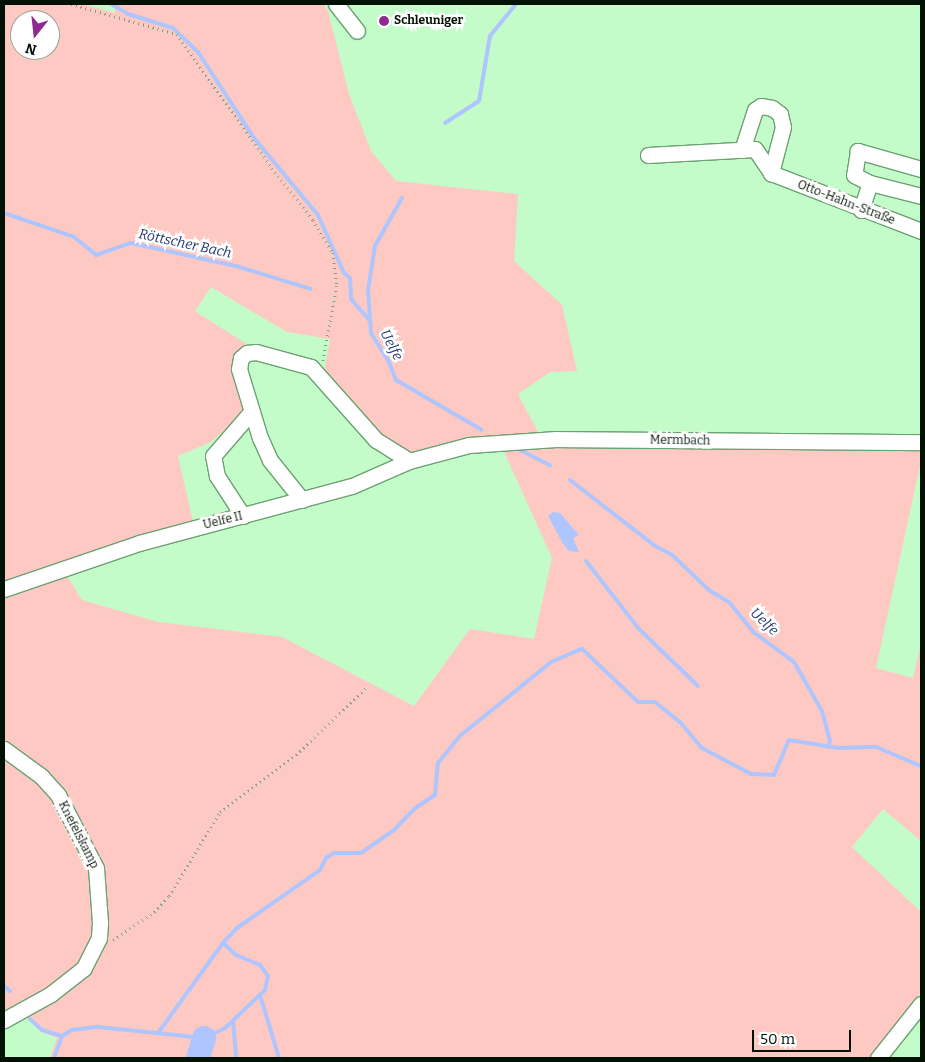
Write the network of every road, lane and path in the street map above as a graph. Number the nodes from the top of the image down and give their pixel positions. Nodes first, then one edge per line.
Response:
1 (71, 4) edge
2 (336, 4) edge
3 (357, 31) dead end
4 (742, 150) junction
5 (648, 156) dead end
6 (921, 169) edge
7 (771, 173) junction
8 (870, 183) junction
9 (921, 196) edge
10 (861, 210) junction
11 (921, 231) edge
12 (320, 378) junction
13 (251, 412) junction
14 (921, 442) edge
15 (441, 451) joint
16 (409, 461) junction
17 (302, 500) junction
18 (243, 516) junction
19 (4, 589) edge
20 (368, 686) dead end
21 (4, 748) edge
22 (95, 947) junction
23 (921, 1004) edge
24 (4, 1020) edge
25 (878, 1058) edge

1 - 12 path
2 - 3 street
4 - 5 street
4 - 7 street
4 - 7 street
6 - 8 street
7 - 10 street, Otto-Hahn-Straße
8 - 9 street
8 - 10 street
10 - 11 street, Otto-Hahn-Straße
12 - 13 street
12 - 16 street
13 - 17 street
13 - 18 street
14 - 15 street, Mermbach
15 - 16 street, Uelfe II
16 - 17 street, Uelfe II
17 - 18 street, Uelfe II
18 - 19 street, Uelfe II
20 - 22 path
21 - 22 street, Knefelskamp
22 - 24 street, Knefelskamp
23 - 25 street

